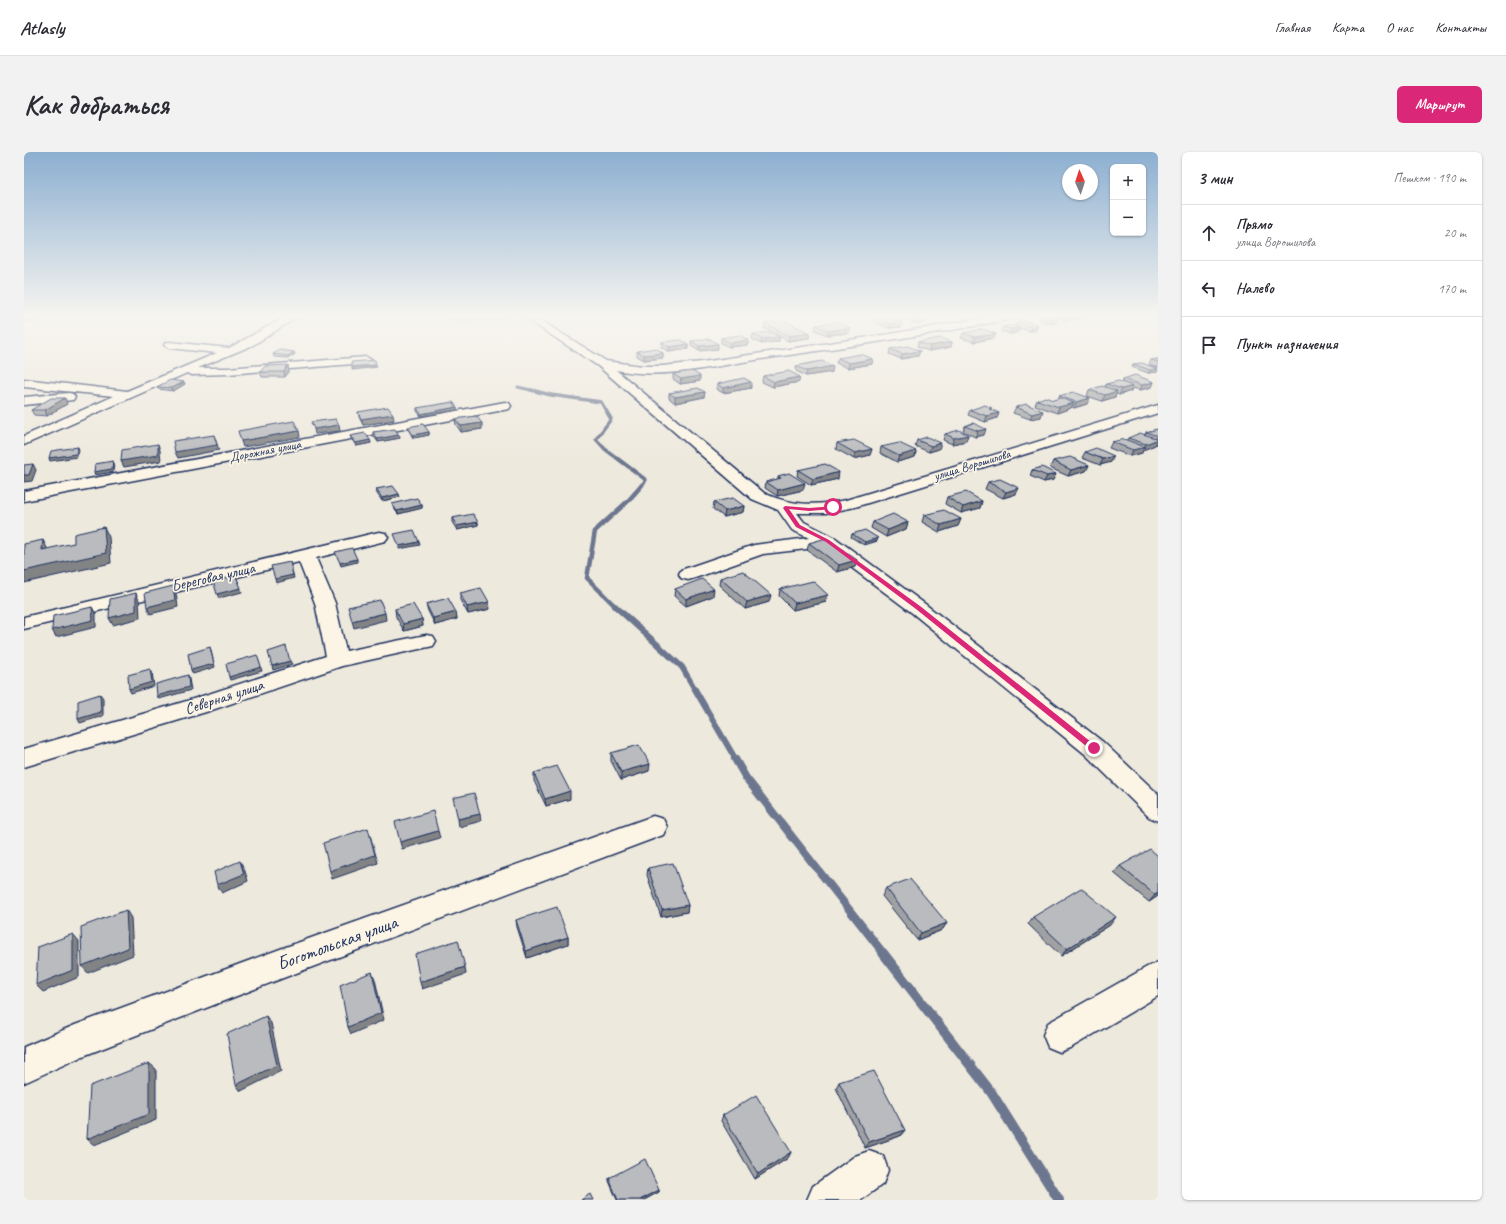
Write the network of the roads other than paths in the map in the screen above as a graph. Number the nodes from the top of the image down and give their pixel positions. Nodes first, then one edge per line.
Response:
1 (199, 364) edge
2 (317, 364) edge
3 (602, 364) joint
4 (704, 364) edge
5 (181, 371) junction
6 (24, 383) edge
7 (108, 393) junction
8 (127, 394) junction
9 (24, 401) edge
10 (505, 406) dead end
11 (1158, 409) edge
12 (24, 441) edge
13 (24, 496) edge
14 (785, 508) junction
15 (379, 537) dead end
16 (828, 541) junction
17 (306, 556) junction
18 (688, 574) dead end
19 (24, 622) edge
20 (426, 641) dead end
21 (337, 660) junction
22 (24, 758) edge
23 (1158, 810) edge
24 (653, 827) dead end
25 (1158, 978) edge
26 (1060, 1035) dead end
27 (24, 1065) edge
28 (869, 1170) dead end
29 (827, 1200) edge

1 - 5 street
2 - 5 street
3 - 4 street
3 - 14 street
5 - 8 street
6 - 7 street
7 - 8 street
7 - 9 street
8 - 12 street
10 - 13 street, Дорожная улица
11 - 14 street, улица Ворошилова
14 - 16 street
15 - 17 street, Береговая улица
16 - 18 street
16 - 23 street
17 - 19 street, Береговая улица
17 - 21 street
20 - 21 street, Северная улица
21 - 22 street, Северная улица
24 - 27 street, Боготольская улица
25 - 26 street
28 - 29 street

